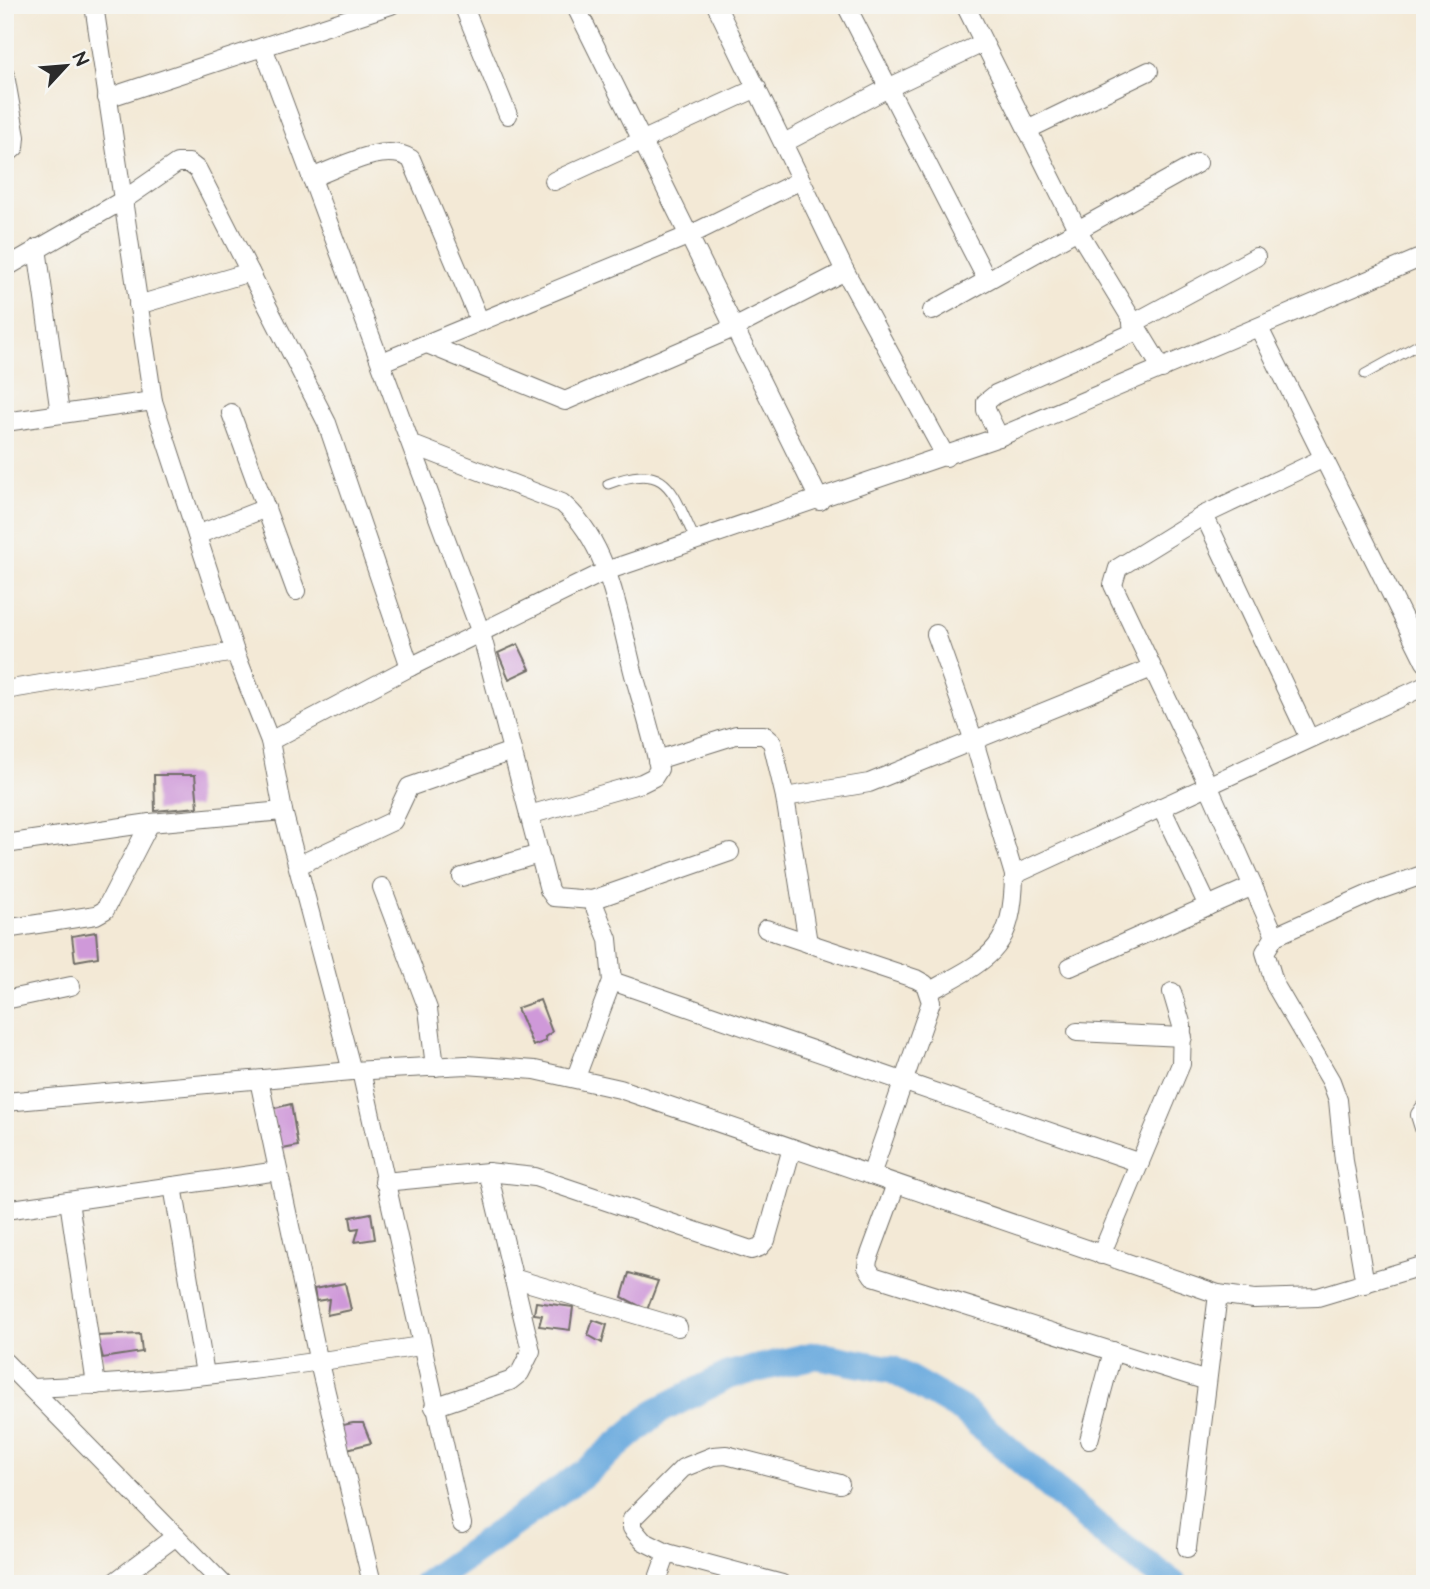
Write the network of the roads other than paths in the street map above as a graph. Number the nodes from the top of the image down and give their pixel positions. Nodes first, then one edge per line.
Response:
1 (94, 5) edge
2 (391, 5) edge
3 (463, 5) edge
4 (575, 5) edge
5 (716, 5) edge
6 (846, 5) edge
7 (965, 5) edge
8 (983, 43) junction
9 (263, 47) junction
10 (1149, 71) dead end
11 (5, 75) edge
12 (757, 88) junction
13 (888, 88) junction
14 (107, 98) junction
15 (508, 116) dead end
16 (1027, 130) junction
17 (644, 141) junction
18 (784, 143) junction
19 (5, 156) edge
20 (1198, 163) dead end
21 (311, 178) junction
22 (801, 180) junction
23 (554, 181) dead end
24 (125, 200) junction
25 (1078, 231) junction
26 (690, 235) junction
27 (37, 248) junction
28 (1425, 256) edge
29 (1256, 257) dead end
30 (5, 268) edge
31 (845, 271) junction
32 (250, 272) junction
33 (986, 278) junction
34 (138, 305) junction
35 (932, 311) dead end
36 (480, 322) junction
37 (736, 327) junction
38 (1135, 327) junction
39 (1259, 328) junction
40 (1425, 341) edge
41 (427, 344) junction
42 (382, 362) junction
43 (1162, 369) junction
44 (1365, 374) dead end
45 (153, 401) junction
46 (231, 413) dead end
47 (60, 414) junction
48 (5, 422) edge
49 (999, 438) junction
50 (413, 445) junction
51 (946, 457) junction
52 (1324, 458) junction
53 (608, 484) dead end
54 (820, 500) junction
55 (266, 508) junction
56 (1204, 515) junction
57 (197, 536) junction
58 (696, 541) junction
59 (606, 571) junction
60 (296, 591) dead end
61 (481, 633) junction
62 (936, 634) dead end
63 (235, 652) junction
64 (1425, 662) edge
65 (410, 667) junction
66 (1152, 668) junction
67 (1425, 686) edge
68 (5, 690) edge
69 (1309, 738) junction
70 (270, 741) junction
71 (974, 741) junction
72 (512, 751) junction
73 (657, 760) junction
74 (1209, 785) junction
75 (785, 797) junction
76 (1161, 807) junction
77 (283, 811) junction
78 (529, 815) junction
79 (150, 822) junction
80 (5, 844) edge
81 (730, 852) dead end
82 (539, 854) junction
83 (299, 865) junction
84 (1425, 874) edge
85 (1014, 875) junction
86 (462, 877) dead end
87 (1253, 886) junction
88 (382, 887) dead end
89 (592, 900) junction
90 (1208, 906) junction
91 (5, 929) edge
92 (766, 929) dead end
93 (1275, 936) junction
94 (808, 943) junction
95 (1070, 967) dead end
96 (612, 981) junction
97 (71, 986) dead end
98 (930, 991) junction
99 (1172, 992) dead end
100 (5, 1000) edge
101 (1077, 1032) dead end
102 (1183, 1037) junction
103 (435, 1067) junction
104 (356, 1071) junction
105 (576, 1077) junction
106 (259, 1080) junction
107 (902, 1084) junction
108 (5, 1102) edge
109 (1425, 1108) edge
110 (1425, 1131) edge
111 (792, 1148) junction
112 (1140, 1163) junction
113 (278, 1171) junction
114 (488, 1172) junction
115 (871, 1175) junction
116 (384, 1182) junction
117 (897, 1184) junction
118 (173, 1186) junction
119 (69, 1201) junction
120 (5, 1210) edge
121 (1101, 1255) junction
122 (1425, 1265) edge
123 (513, 1279) junction
124 (1365, 1284) junction
125 (1218, 1294) junction
126 (678, 1327) dead end
127 (420, 1346) junction
128 (1113, 1351) junction
129 (5, 1362) edge
130 (319, 1363) junction
131 (205, 1374) junction
132 (1207, 1381) junction
133 (96, 1385) junction
134 (32, 1388) junction
135 (434, 1407) junction
136 (1089, 1440) dead end
137 (840, 1484) dead end
138 (462, 1524) dead end
139 (176, 1536) junction
140 (1187, 1548) dead end
141 (667, 1553) junction
142 (371, 1579) dead end
143 (112, 1584) edge
144 (223, 1584) edge
145 (656, 1584) edge
146 (782, 1584) edge

1 - 14 street
2 - 9 street
3 - 15 street
4 - 17 street
5 - 12 street
6 - 13 street
7 - 8 street
8 - 13 street
8 - 16 street
9 - 14 street
9 - 21 street
10 - 16 street
11 - 19 street
12 - 17 street
12 - 18 street
13 - 18 street
13 - 33 street
14 - 24 street
16 - 25 street
17 - 23 street
17 - 26 street
18 - 22 street
20 - 25 street
21 - 36 street
21 - 42 street
22 - 26 street
22 - 31 street
24 - 27 street
24 - 32 street
24 - 34 street
25 - 33 street
25 - 38 street
26 - 36 street
26 - 37 street
27 - 30 street
27 - 47 street
28 - 39 street
29 - 38 street
31 - 37 street
31 - 51 street
32 - 34 street
32 - 65 street
33 - 35 street
34 - 45 street
36 - 41 street
37 - 41 street
37 - 54 street
38 - 43 street
38 - 49 street
39 - 43 street
39 - 52 street
40 - 44 lane
41 - 42 street
42 - 50 street
43 - 49 street
45 - 47 street
45 - 57 street
46 - 55 street
47 - 48 street
49 - 51 street
50 - 59 street
50 - 61 street
51 - 54 street
52 - 56 street
52 - 64 street
53 - 58 lane
54 - 58 street
55 - 57 street
55 - 60 street
56 - 66 street
56 - 69 street
57 - 63 street
58 - 59 street
59 - 61 street
59 - 73 street
61 - 65 street
61 - 72 street
62 - 71 street
63 - 68 street
63 - 70 street
65 - 70 street
66 - 71 street
66 - 74 street
67 - 69 street
69 - 74 street
70 - 77 street
71 - 75 street
71 - 85 street
72 - 78 street
72 - 83 street
73 - 75 street
73 - 78 street
74 - 76 street
74 - 87 street
75 - 94 street
76 - 85 street
76 - 90 street
77 - 79 street
77 - 83 street
78 - 82 street
79 - 80 street
79 - 91 street
81 - 89 street
82 - 86 street
82 - 89 street
83 - 104 street
84 - 93 street
85 - 98 street
87 - 90 street
87 - 93 street
88 - 103 street
89 - 96 street
90 - 95 street
92 - 94 street
93 - 124 street
94 - 98 street
96 - 105 street
96 - 107 street
97 - 100 street
98 - 107 street
99 - 102 street
101 - 102 street
102 - 112 street
103 - 104 street
103 - 105 street
104 - 106 street
104 - 116 street
105 - 111 street
106 - 108 street
106 - 113 street
107 - 112 street
107 - 115 street
109 - 110 street
111 - 114 street
111 - 115 street
112 - 121 street
113 - 118 street
113 - 130 street
114 - 116 street
114 - 123 street
115 - 117 street
116 - 127 street
117 - 121 street
117 - 128 street
118 - 119 street
118 - 131 street
119 - 120 street
119 - 133 street
121 - 125 street
122 - 124 street
123 - 126 street
123 - 135 street
124 - 125 street
125 - 132 street
127 - 130 street
127 - 135 street
128 - 132 street
128 - 136 street
129 - 134 street
130 - 131 street
130 - 142 street
131 - 133 street
132 - 140 street
133 - 134 street
134 - 139 street
135 - 138 street
137 - 141 street
139 - 143 street
139 - 144 street
141 - 145 street
141 - 146 street

